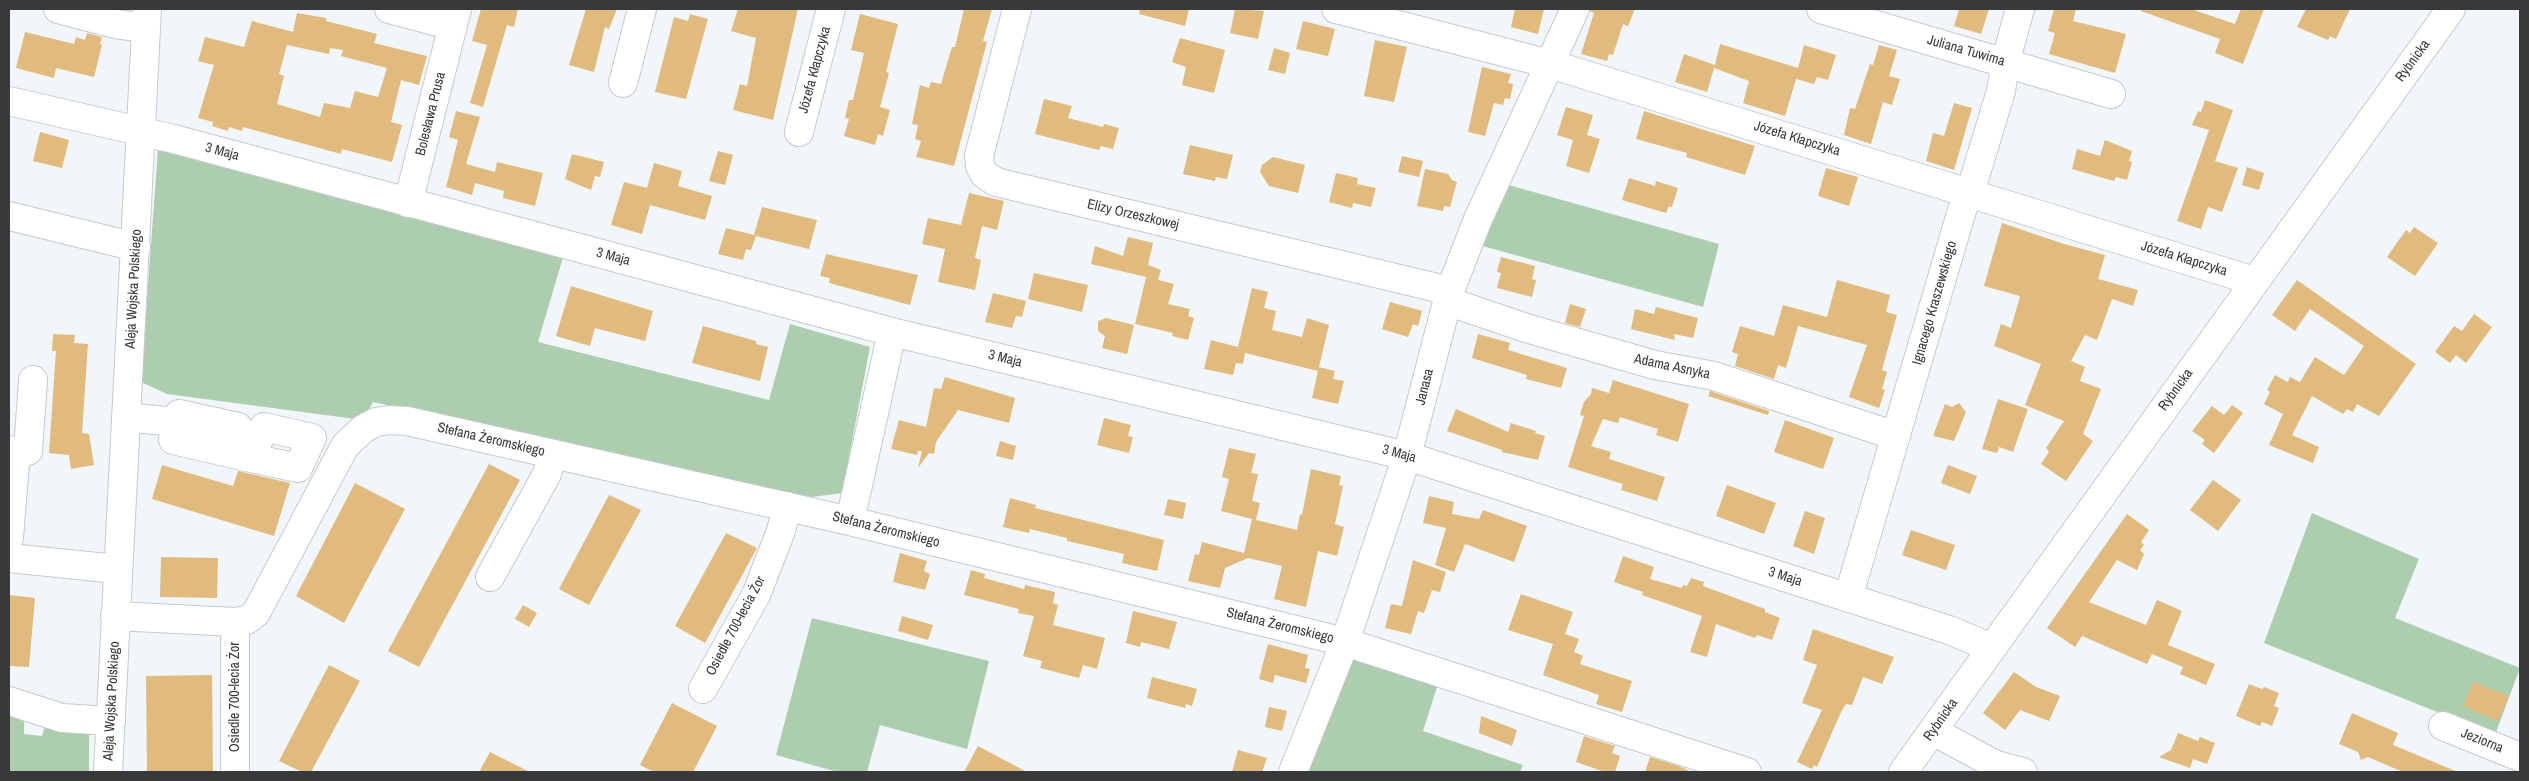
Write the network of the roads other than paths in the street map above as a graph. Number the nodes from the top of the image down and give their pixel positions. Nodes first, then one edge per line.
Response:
1 (58, 9) edge
2 (389, 9) edge
3 (642, 9) edge
4 (831, 9) edge
5 (1017, 9) edge
6 (1336, 9) edge
7 (1575, 9) edge
8 (1821, 9) edge
9 (2020, 9) edge
10 (2450, 9) edge
11 (455, 17) edge
12 (146, 18) edge
13 (2005, 63) junction
14 (1550, 64) junction
15 (623, 83) dead end
16 (2112, 94) dead end
17 (9, 101) edge
18 (141, 130) junction
19 (799, 132) dead end
20 (1970, 193) junction
21 (408, 203) junction
22 (9, 216) edge
23 (136, 247) junction
24 (2254, 281) junction
25 (1448, 296) junction
26 (892, 332) junction
27 (33, 380) dead end
28 (126, 417) junction
29 (1896, 436) junction
30 (12, 450) edge
31 (554, 454) junction
32 (240, 455) dead end
33 (1407, 456) junction
34 (787, 506) junction
35 (850, 521) junction
36 (9, 538) edge
37 (9, 558) edge
38 (117, 569) junction
39 (490, 576) dead end
40 (1848, 598) junction
41 (115, 616) junction
42 (235, 622) junction
43 (1345, 642) junction
44 (1992, 648) junction
45 (703, 689) dead end
46 (9, 701) edge
47 (111, 720) junction
48 (2443, 726) dead end
49 (1933, 731) junction
50 (2520, 757) edge
51 (108, 772) edge
52 (235, 772) edge
53 (1293, 772) edge
54 (1747, 772) edge
55 (1904, 772) edge
56 (2023, 772) edge

1 - 12 street
2 - 11 street, Bolesława Prusa
3 - 15 street
4 - 19 street, Józefa Kłapczyka
5 - 25 street, Elizy Orzeszkowej
6 - 14 street, Józefa Kłapczyka
7 - 14 street, Janasa
8 - 13 street, Juliana Tuwima
9 - 13 street, Ignacego Kraszewskiego
10 - 24 street, Rybnicka
11 - 21 street, Bolesława Prusa
12 - 18 street, Aleja Wojska Polskiego
13 - 16 street, Juliana Tuwima
13 - 20 street, Ignacego Kraszewskiego
14 - 20 street, Józefa Kłapczyka
14 - 25 street, Janasa
17 - 18 street, 3 Maja
18 - 21 street, 3 Maja
18 - 23 street, Aleja Wojska Polskiego
20 - 24 street, Józefa Kłapczyka
20 - 29 street, Ignacego Kraszewskiego
21 - 26 street, 3 Maja
22 - 23 street
23 - 28 street, Aleja Wojska Polskiego
24 - 44 street, Rybnicka
25 - 29 street, Adama Asnyka
25 - 33 street, Janasa
26 - 33 street, 3 Maja
26 - 35 street
27 - 30 street
28 - 32 street
28 - 38 street, Aleja Wojska Polskiego
29 - 40 street, Ignacego Kraszewskiego
30 - 36 street
31 - 34 street, Stefana Żeromskiego
31 - 39 street
31 - 42 street, Stefana Żeromskiego
33 - 40 street, 3 Maja
33 - 43 street, Janasa
34 - 35 street, Stefana Żeromskiego
34 - 45 street, Osiedle 700-lecia Żor
35 - 43 street, Stefana Żeromskiego
37 - 38 street
38 - 41 street, Aleja Wojska Polskiego
40 - 44 street, 3 Maja
41 - 42 street, Stefana Żeromskiego
41 - 47 street, Aleja Wojska Polskiego
42 - 52 street, Osiedle 700-lecia Żor
43 - 53 street, Janasa
43 - 54 street, Stefana Żeromskiego
44 - 49 street, Rybnicka
46 - 47 street
47 - 51 street, Aleja Wojska Polskiego
48 - 50 street, Jeziorna
49 - 55 street, Rybnicka
49 - 56 street

